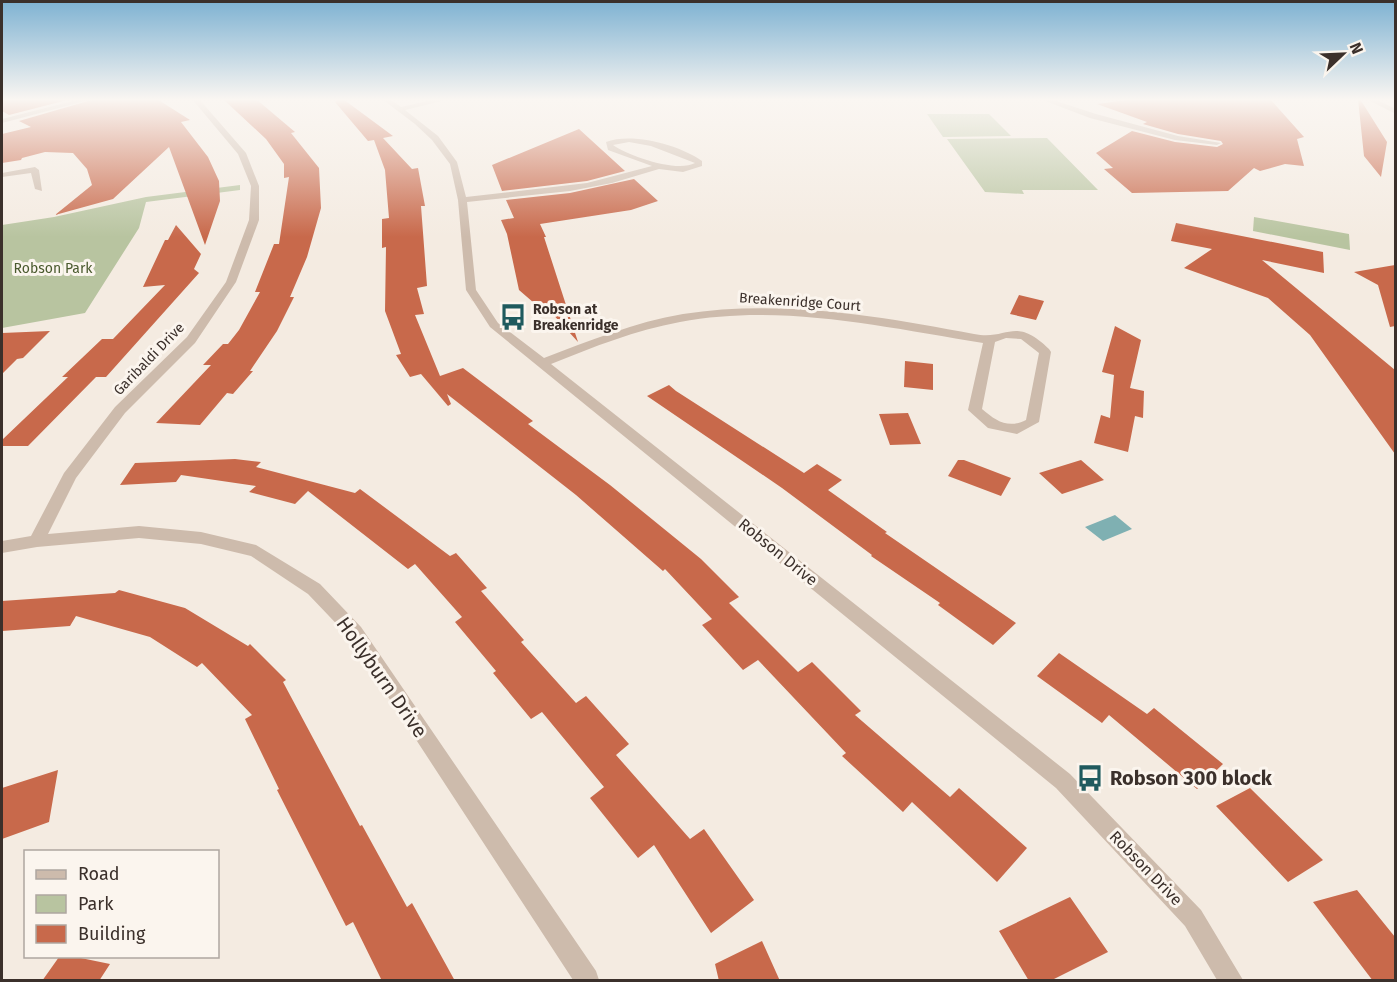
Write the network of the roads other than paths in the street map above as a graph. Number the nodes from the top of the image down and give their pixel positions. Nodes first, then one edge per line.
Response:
1 (235, 145) edge
2 (440, 145) edge
3 (609, 145) edge
4 (652, 145) edge
5 (662, 167) junction
6 (2, 175) edge
7 (39, 189) dead end
8 (462, 200) junction
9 (989, 341) junction
10 (543, 363) junction
11 (37, 541) junction
12 (2, 547) edge
13 (587, 981) edge
14 (1231, 981) edge

1 - 11 street, Garibaldi Drive
2 - 8 street, Robson Drive
3 - 5 street
4 - 5 street
5 - 8 street
6 - 7 street
8 - 10 street, Robson Drive
9 - 9 street, Breakenridge Court
9 - 10 street, Breakenridge Court
10 - 14 street, Robson Drive
11 - 12 street, Hollyburn Drive
11 - 13 street, Hollyburn Drive

